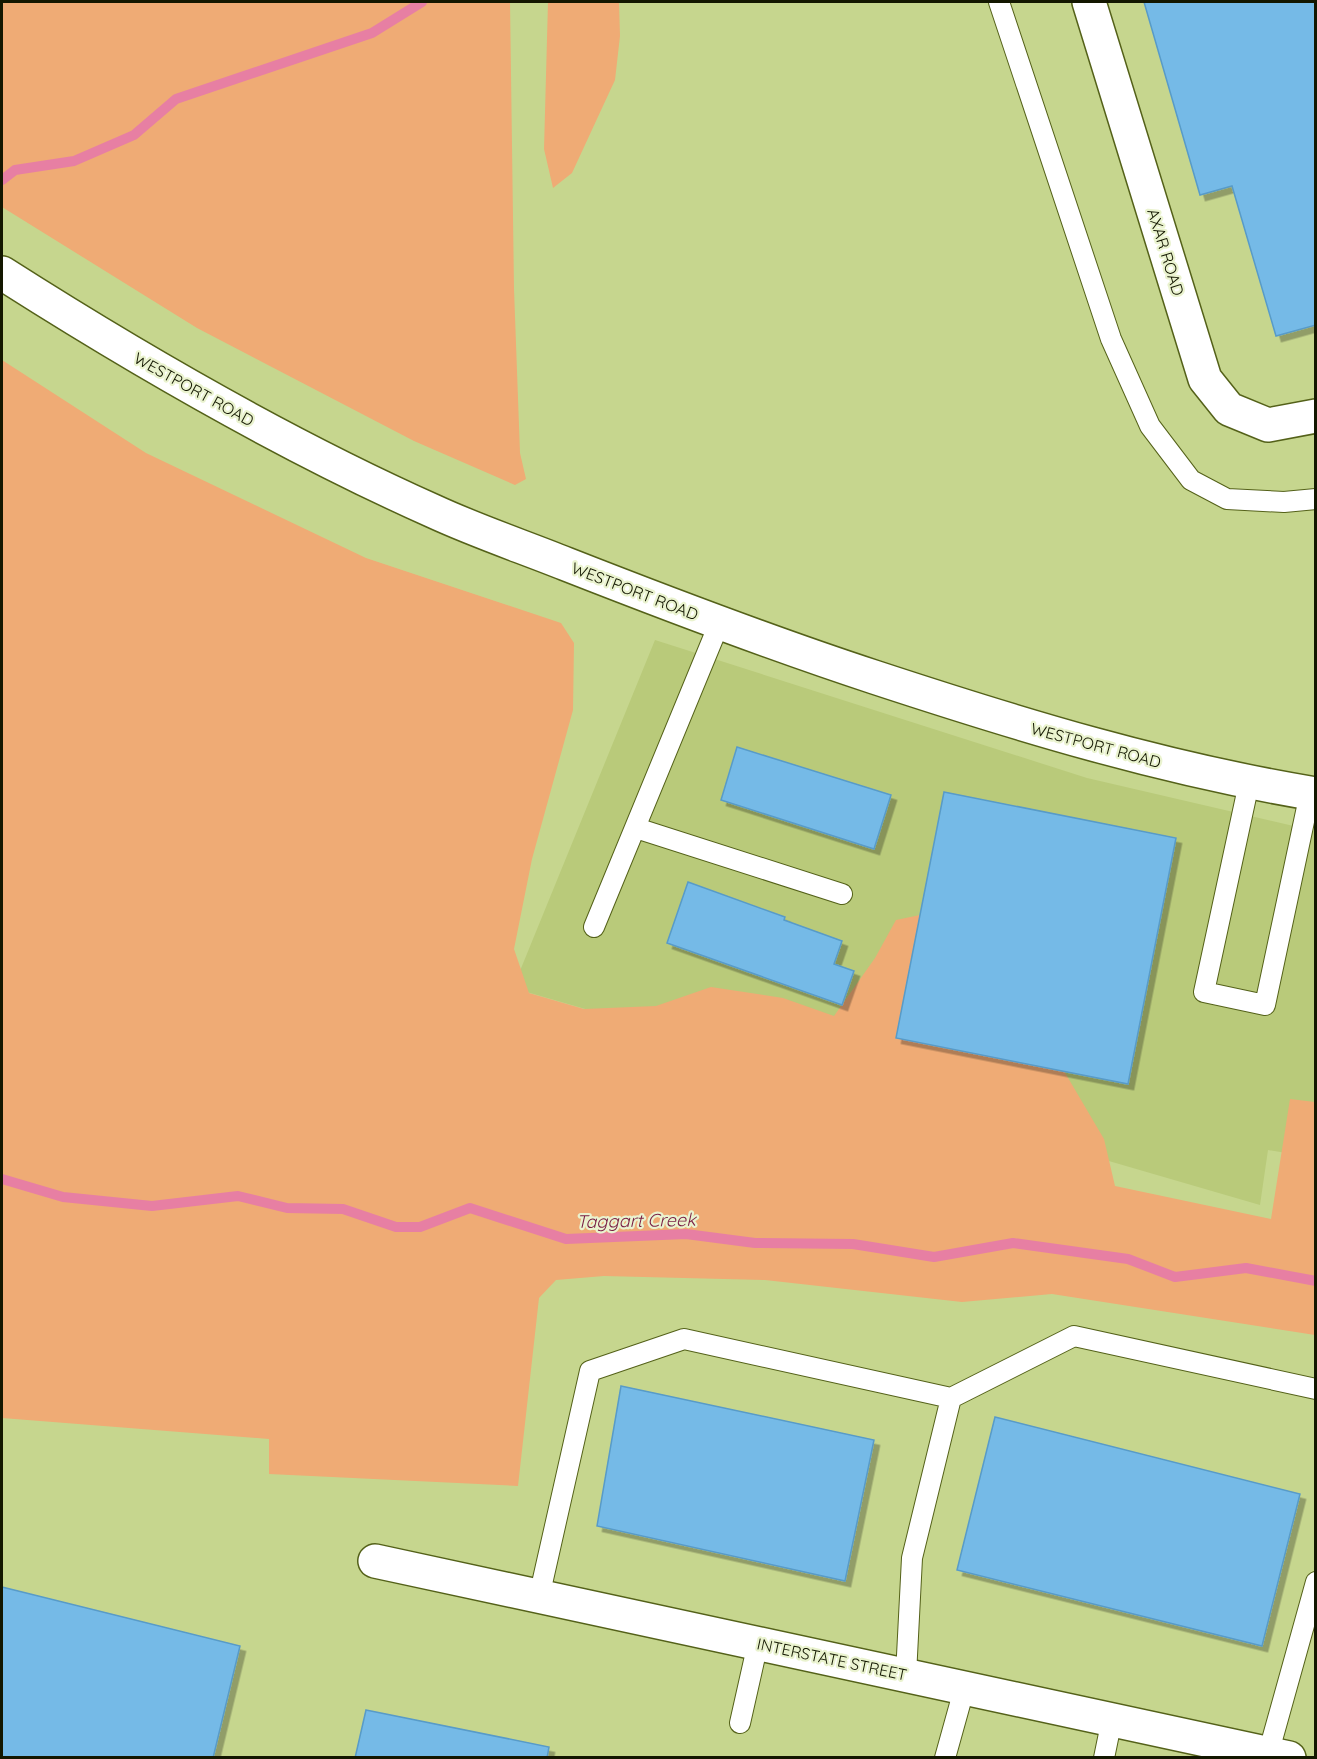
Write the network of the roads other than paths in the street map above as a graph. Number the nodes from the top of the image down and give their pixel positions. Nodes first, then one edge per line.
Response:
1 (999, 2) edge
2 (1089, 2) edge
3 (2, 273) edge
4 (1316, 416) edge
5 (1316, 499) edge
6 (719, 624) junction
7 (1249, 783) junction
8 (1313, 794) edge
9 (636, 828) junction
10 (842, 894) dead end
11 (594, 927) dead end
12 (1316, 1389) edge
13 (951, 1398) junction
14 (375, 1561) dead end
15 (1316, 1582) edge
16 (539, 1597) junction
17 (758, 1643) junction
18 (906, 1675) junction
19 (965, 1686) junction
20 (1112, 1719) junction
21 (740, 1723) dead end
22 (1274, 1756) edge
23 (945, 1758) edge
24 (1104, 1758) edge

1 - 5 lane
2 - 4 street, AXAR ROAD
3 - 6 street, WESTPORT ROAD
6 - 7 street, WESTPORT ROAD
6 - 9 lane
7 - 8 street, WESTPORT ROAD
7 - 8 lane
9 - 10 lane
9 - 11 lane
12 - 13 lane
13 - 16 lane
13 - 18 lane
14 - 16 street, INTERSTATE STREET
15 - 22 lane
16 - 17 street, INTERSTATE STREET
17 - 18 street, INTERSTATE STREET
17 - 21 lane
18 - 19 street, INTERSTATE STREET
19 - 20 street, INTERSTATE STREET
19 - 23 lane
20 - 22 street, INTERSTATE STREET
20 - 24 lane

